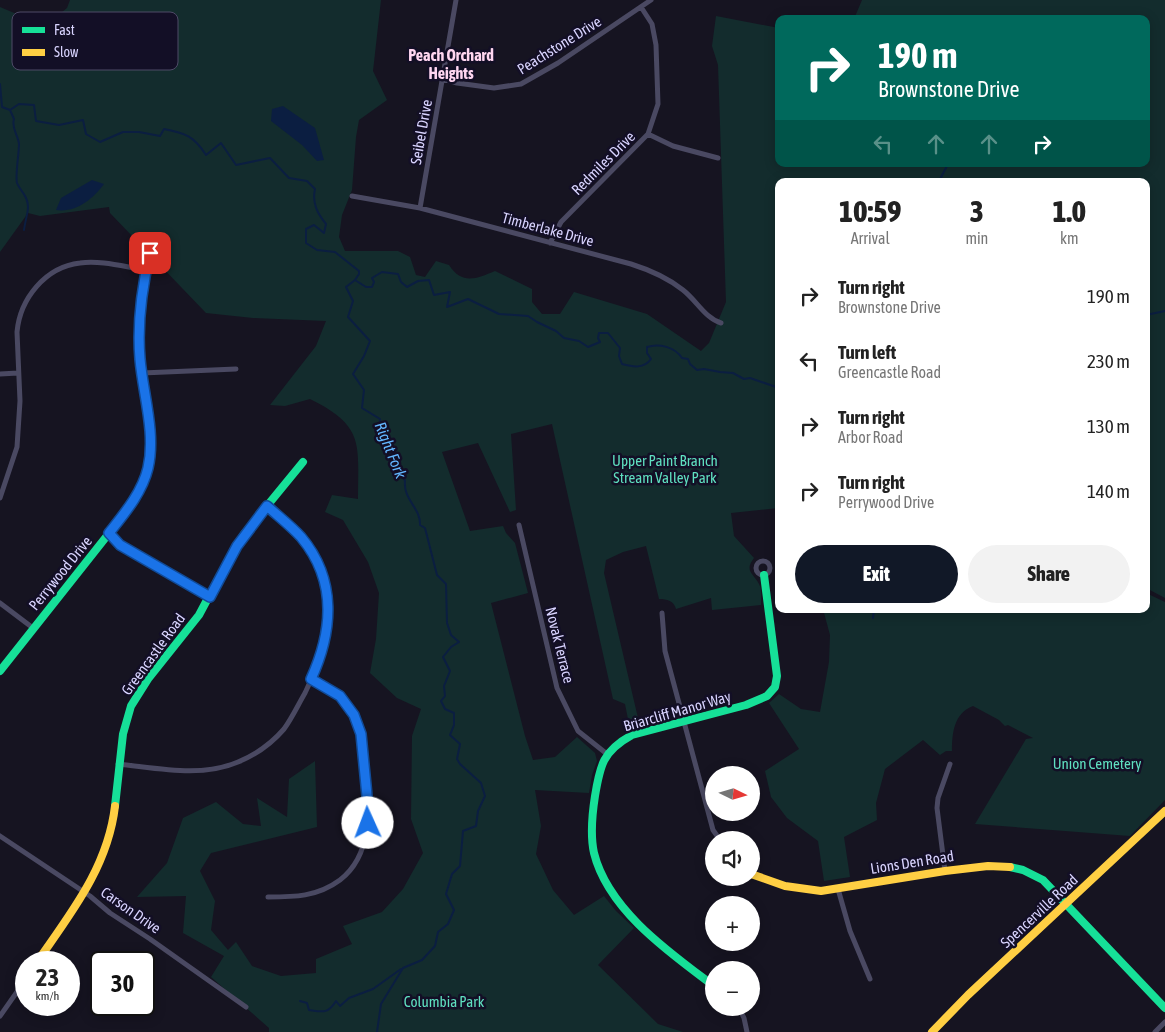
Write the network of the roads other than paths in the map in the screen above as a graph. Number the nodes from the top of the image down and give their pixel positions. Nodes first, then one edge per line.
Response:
1 (456, 0) edge
2 (651, 0) edge
3 (641, 7) junction
4 (443, 78) junction
5 (648, 134) junction
6 (718, 158) dead end
7 (352, 196) dead end
8 (420, 208) junction
9 (550, 243) junction
10 (150, 253) dead end
11 (146, 270) junction
12 (721, 323) dead end
13 (236, 369) dead end
14 (18, 373) junction
15 (142, 373) junction
16 (0, 374) edge
17 (303, 462) dead end
18 (0, 498) edge
19 (267, 506) junction
20 (518, 524) dead end
21 (109, 533) junction
22 (764, 575) dead end
23 (210, 597) junction
24 (0, 603) edge
25 (662, 613) dead end
26 (33, 628) junction
27 (0, 671) edge
28 (311, 679) junction
29 (683, 720) junction
30 (607, 754) junction
31 (118, 764) junction
32 (950, 764) dead end
33 (1165, 811) edge
34 (714, 831) edge
35 (0, 836) edge
36 (945, 871) junction
37 (760, 878) edge
38 (838, 889) junction
39 (84, 892) junction
40 (268, 897) dead end
41 (1066, 905) junction
42 (44, 951) edge
43 (870, 979) dead end
44 (705, 980) edge
45 (15, 994) edge
46 (246, 1007) dead end
47 (1165, 1008) edge
48 (0, 1016) edge
49 (743, 1016) edge
50 (1165, 1022) edge
51 (747, 1032) edge
52 (932, 1032) edge
53 (1156, 1032) edge

1 - 4 street, Seibel Drive
2 - 3 street, Peachstone Drive
3 - 4 street, Peachstone Drive
3 - 5 street, Redmiles Drive
4 - 8 street, Seibel Drive
5 - 6 street
5 - 9 street, Redmiles Drive
7 - 8 street, Timberlake Drive
8 - 9 street, Timberlake Drive
9 - 12 street, Timberlake Drive
10 - 11 street, Perrywood Drive
11 - 14 street
11 - 15 street, Perrywood Drive
13 - 15 street
14 - 16 street
14 - 18 street
15 - 21 street, Perrywood Drive
17 - 19 street, Greencastle Road
19 - 23 street, Greencastle Road
19 - 28 street
20 - 30 street, Novak Terrace
21 - 23 street
21 - 26 street, Perrywood Drive
22 - 29 street, Briarcliff Manor Way
23 - 31 street, Greencastle Road
24 - 26 street
25 - 29 street
26 - 27 street, Perrywood Drive
28 - 31 street
28 - 40 street
29 - 30 street, Briarcliff Manor Way
29 - 34 street
30 - 44 street
31 - 39 street, Greencastle Road
32 - 36 street
33 - 41 street, Spencerville Road
35 - 39 street, Carson Drive
36 - 38 street, Lions Den Road
36 - 41 street, Lions Den Road
37 - 38 street, Lions Den Road
38 - 43 street
39 - 42 street, Greencastle Road
39 - 46 street, Carson Drive
41 - 47 street, Lions Den Road
41 - 52 street, Spencerville Road
45 - 48 street
49 - 51 street
50 - 53 street

